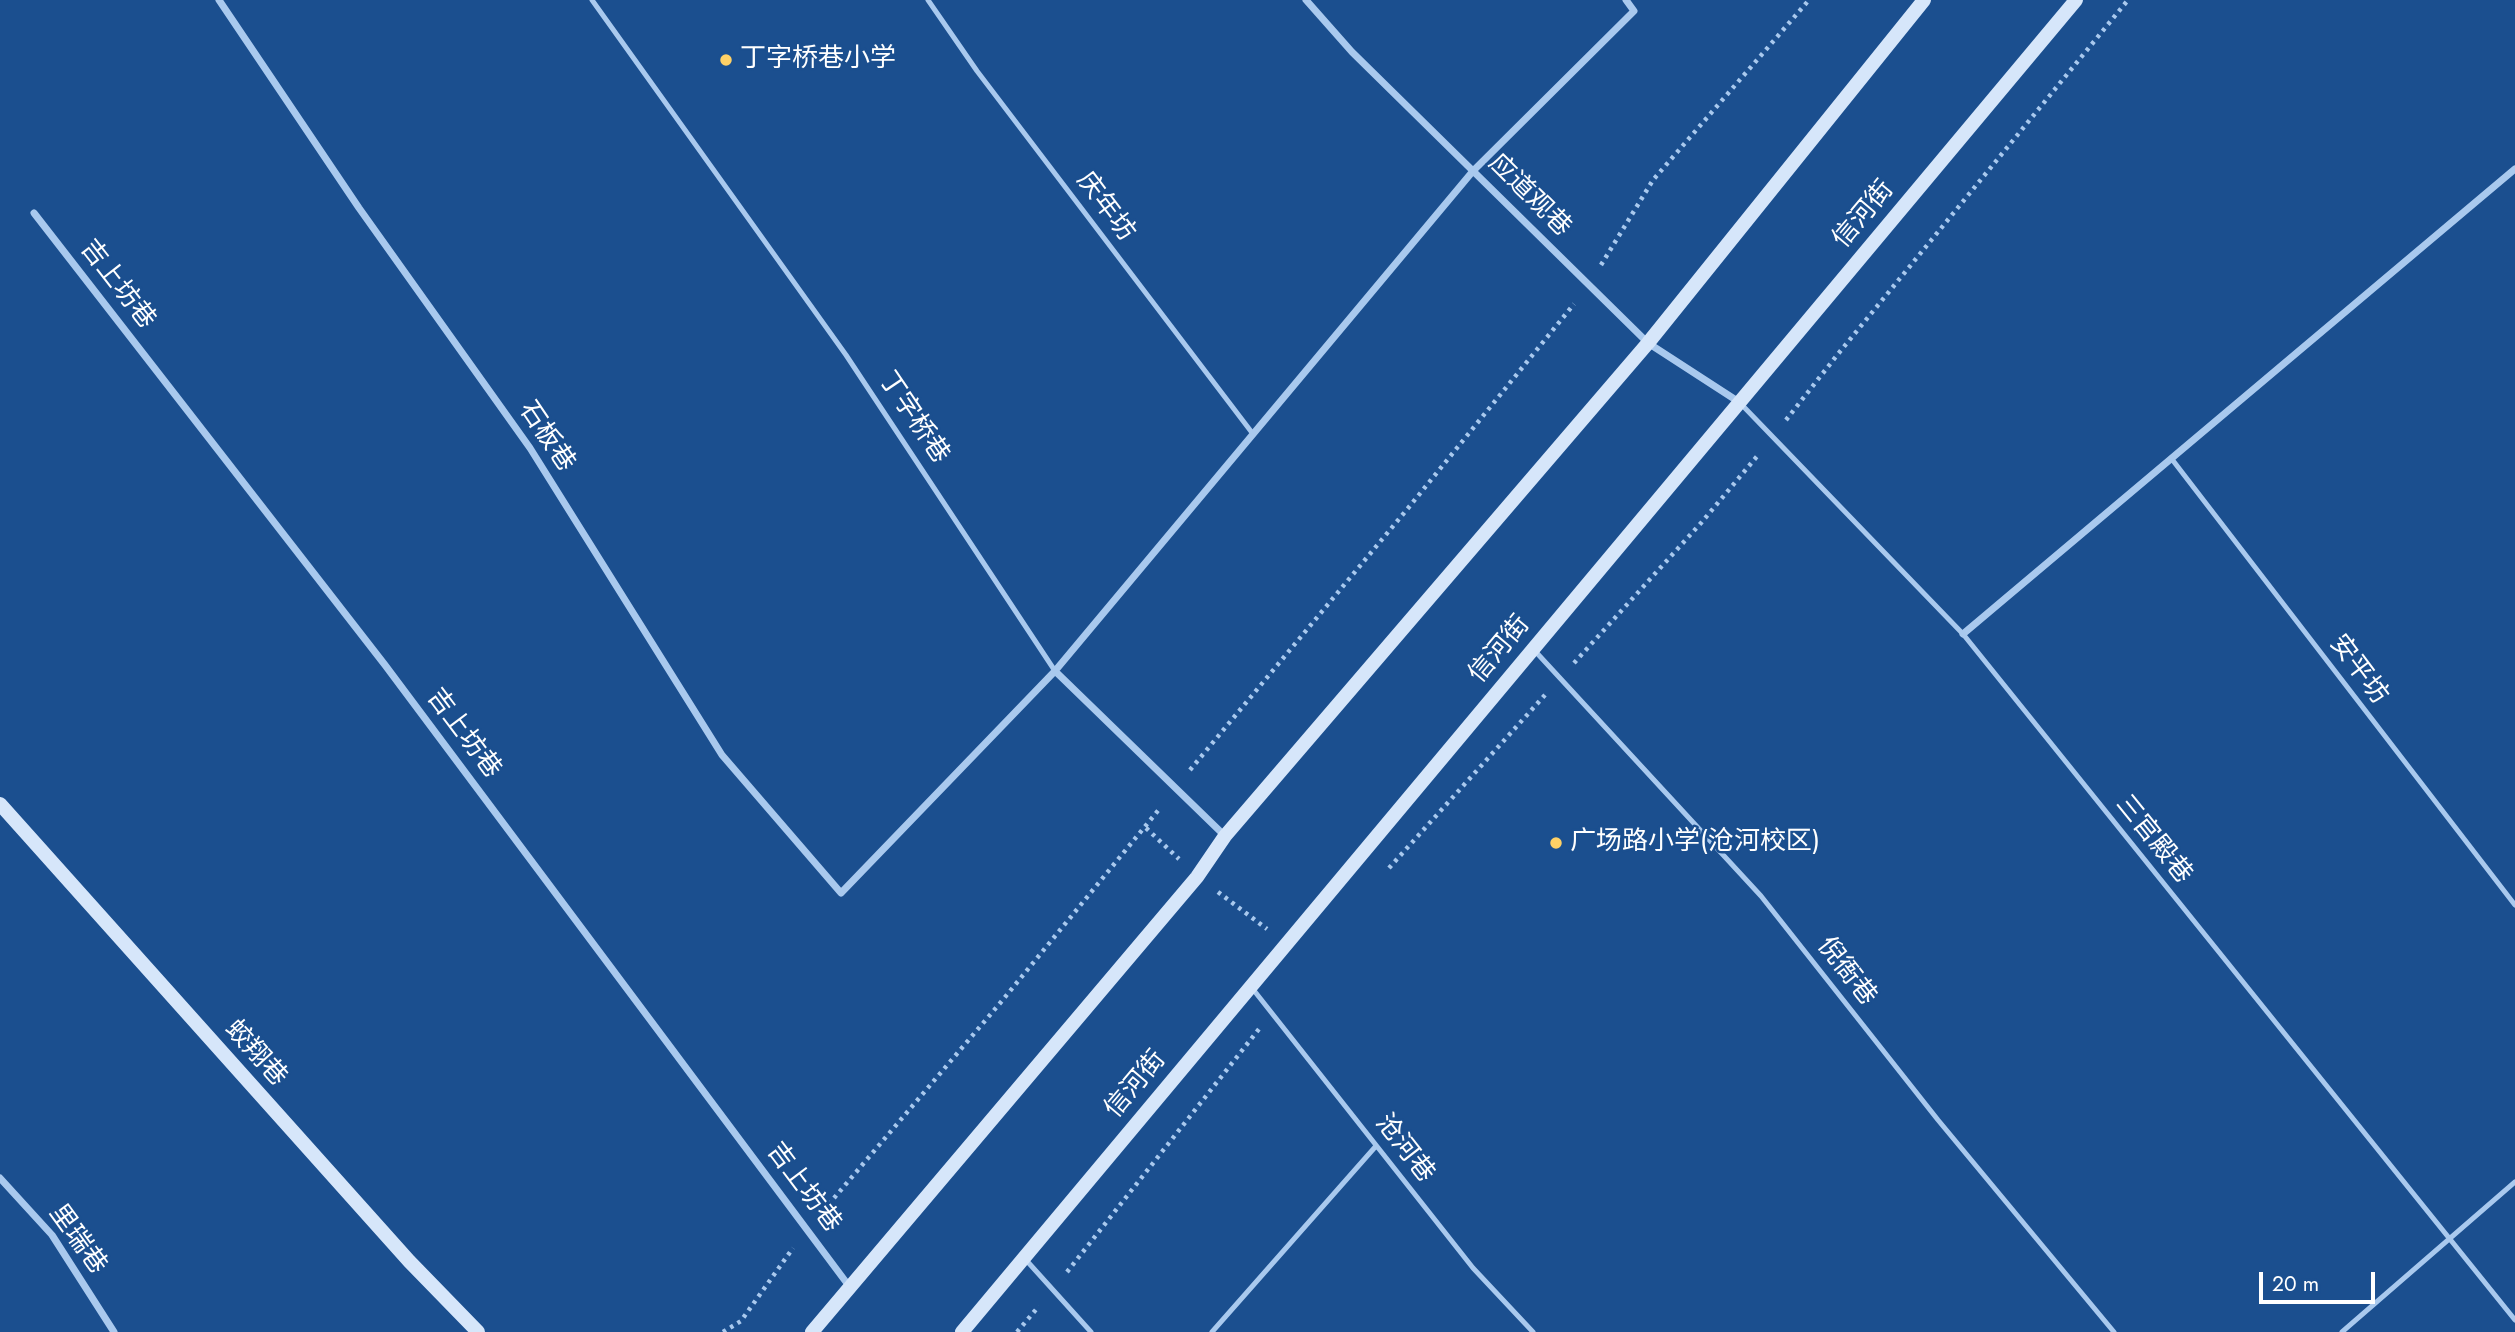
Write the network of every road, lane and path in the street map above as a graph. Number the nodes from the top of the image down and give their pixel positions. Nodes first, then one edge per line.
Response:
1 (219, 0) edge
2 (592, 0) edge
3 (928, 0) edge
4 (1306, 0) edge
5 (1626, 0) edge
6 (1809, 0) edge
7 (1924, 0) edge
8 (2076, 0) edge
9 (2128, 0) edge
10 (2515, 169) edge
11 (1473, 171) junction
12 (34, 213) dead end
13 (1589, 285) junction
14 (1648, 344) junction
15 (1739, 403) junction
16 (1254, 435) junction
17 (1773, 437) junction
18 (2171, 458) junction
19 (1963, 634) junction
20 (1533, 649) junction
21 (1055, 671) junction
22 (1560, 678) junction
23 (1175, 788) junction
24 (0, 804) edge
25 (1226, 836) junction
26 (1388, 869) dead end
27 (2515, 905) edge
28 (1250, 986) junction
29 (1377, 1146) junction
30 (0, 1178) edge
31 (2515, 1182) edge
32 (807, 1229) junction
33 (2449, 1238) junction
34 (1024, 1258) junction
35 (850, 1287) junction
36 (2515, 1321) edge
37 (114, 1332) edge
38 (478, 1332) edge
39 (723, 1332) edge
40 (812, 1332) edge
41 (962, 1332) edge
42 (1091, 1332) edge
43 (1212, 1332) edge
44 (1533, 1332) edge
45 (2114, 1332) edge
46 (2342, 1332) edge

1 - 21 street, 石板巷
2 - 21 lane, 丁字桥巷
3 - 16 lane, 庆年坊
4 - 11 street, 应道观巷
5 - 11 street
6 - 13 path
7 - 14 main road
8 - 15 main road, 信河街
9 - 17 path
10 - 18 street
11 - 13 street, 应道观巷
11 - 16 street
12 - 32 street, 吉上坊巷
13 - 14 street, 应道观巷
13 - 23 path
14 - 15 street, 应道观巷
14 - 25 main road
15 - 17 lane, 三官殿巷
15 - 20 main road, 信河街
16 - 21 street
17 - 19 lane, 三官殿巷
17 - 22 path
18 - 19 street
18 - 27 lane, 安平坊
19 - 33 lane, 三官殿巷
20 - 22 lane, 倪衙巷
20 - 28 main road, 信河街
21 - 23 street, 丁字桥巷
22 - 26 path
22 - 45 lane, 倪衙巷
23 - 25 street, 丁字桥巷
23 - 32 path
24 - 38 main road, 蛟翔巷
25 - 35 main road
28 - 29 lane, 沧河巷
28 - 34 main road, 信河街
29 - 43 lane
29 - 44 lane, 沧河巷
30 - 37 street, 里瑞巷
31 - 33 lane
32 - 35 street, 吉上坊巷
32 - 39 path
33 - 36 lane, 三官殿巷
33 - 46 lane
34 - 41 main road, 信河街
34 - 42 lane
35 - 40 main road

